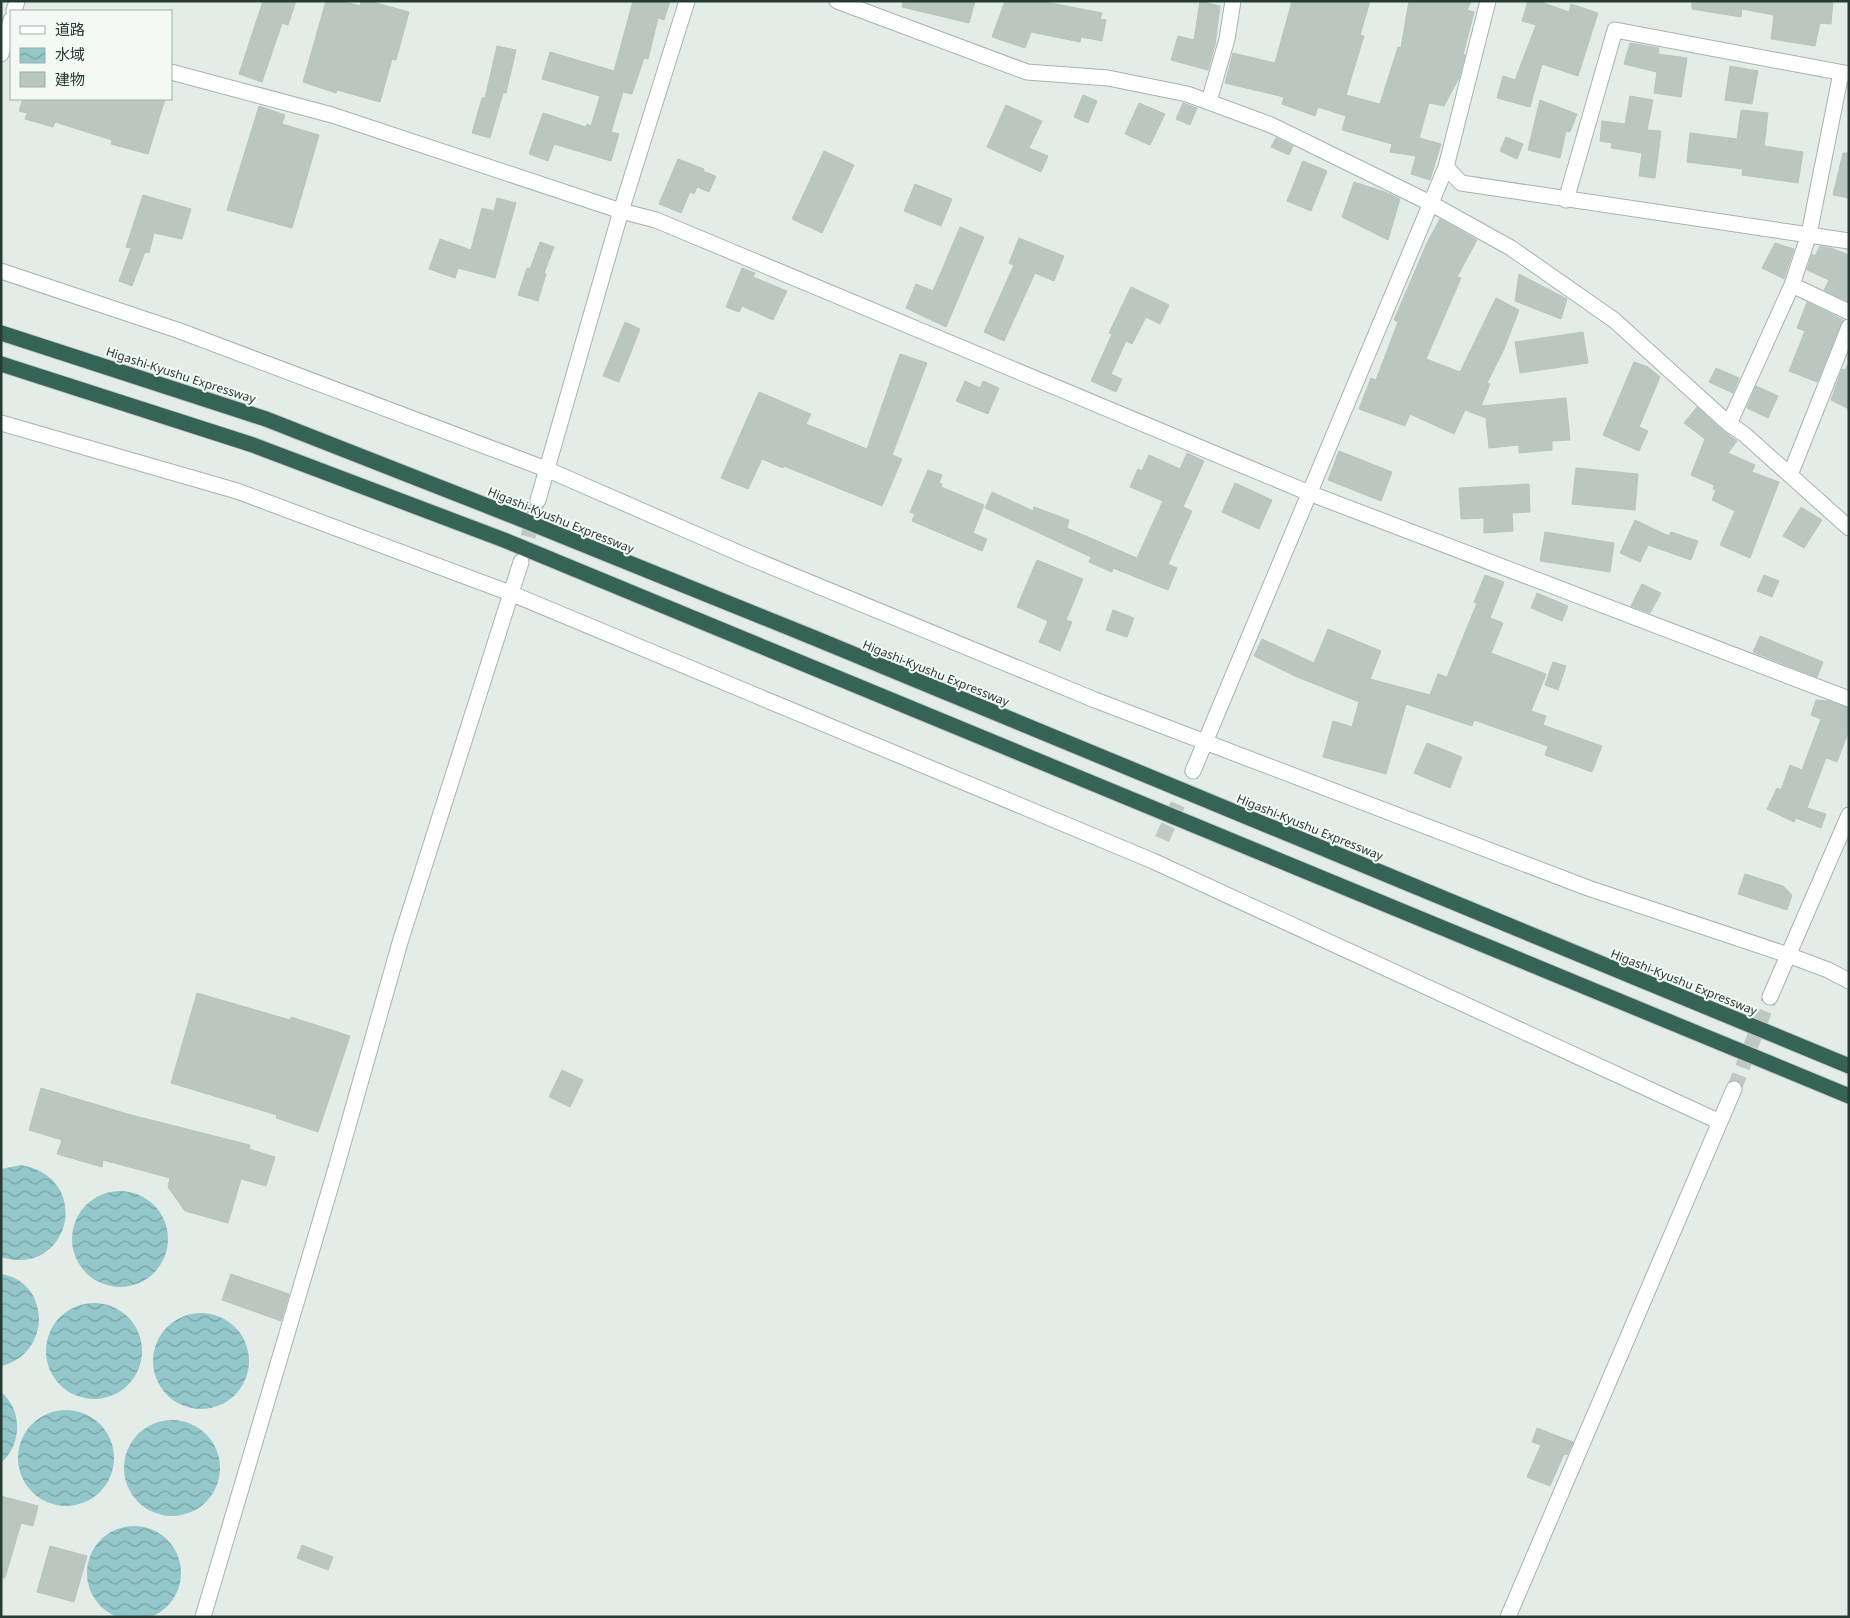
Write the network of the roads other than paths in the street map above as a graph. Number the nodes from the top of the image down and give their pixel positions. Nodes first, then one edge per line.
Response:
1 (687, 1) edge
2 (837, 1) edge
3 (1234, 1) edge
4 (1488, 1) edge
5 (10, 25) edge
6 (1, 54) edge
7 (172, 72) edge
8 (1845, 74) edge
9 (1210, 101) junction
10 (1446, 167) junction
11 (1566, 200) junction
12 (1430, 203) junction
13 (621, 211) junction
14 (1809, 234) junction
15 (1849, 241) edge
16 (1, 271) edge
17 (1792, 285) junction
18 (1849, 312) edge
19 (1849, 327) edge
20 (1, 333) edge
21 (1, 364) edge
22 (1, 423) edge
23 (1729, 424) junction
24 (546, 469) junction
25 (1790, 475) junction
26 (1309, 493) junction
27 (538, 500) tunnel mouth
28 (1847, 521) edge
29 (521, 562) tunnel mouth
30 (510, 593) junction
31 (1849, 699) edge
32 (1205, 742) junction
33 (1193, 771) tunnel mouth
34 (1849, 815) edge
35 (1788, 955) junction
36 (1849, 981) edge
37 (1770, 997) tunnel mouth
38 (1849, 1066) edge
39 (1734, 1089) tunnel mouth
40 (1849, 1096) edge
41 (1720, 1122) junction
42 (203, 1617) edge
43 (1508, 1617) edge

1 - 13 street
2 - 9 street
3 - 9 street
4 - 10 street
5 - 6 street
7 - 13 street
8 - 11 street
8 - 14 street
9 - 12 street
10 - 11 street
10 - 12 street
11 - 14 street
12 - 23 street
12 - 26 street
13 - 24 street
13 - 26 street
14 - 15 street
14 - 17 street
16 - 24 street
17 - 18 street
17 - 23 street
19 - 25 street
20 - 38 highway, Higashi-Kyushu Expressway
21 - 40 highway
22 - 30 street
23 - 25 street
24 - 27 street
24 - 32 street
25 - 28 street
26 - 31 street
26 - 32 street
29 - 30 street
30 - 41 street
30 - 42 street
32 - 33 street
32 - 35 street
34 - 35 street
35 - 36 street
35 - 37 street
39 - 41 street
41 - 43 street

